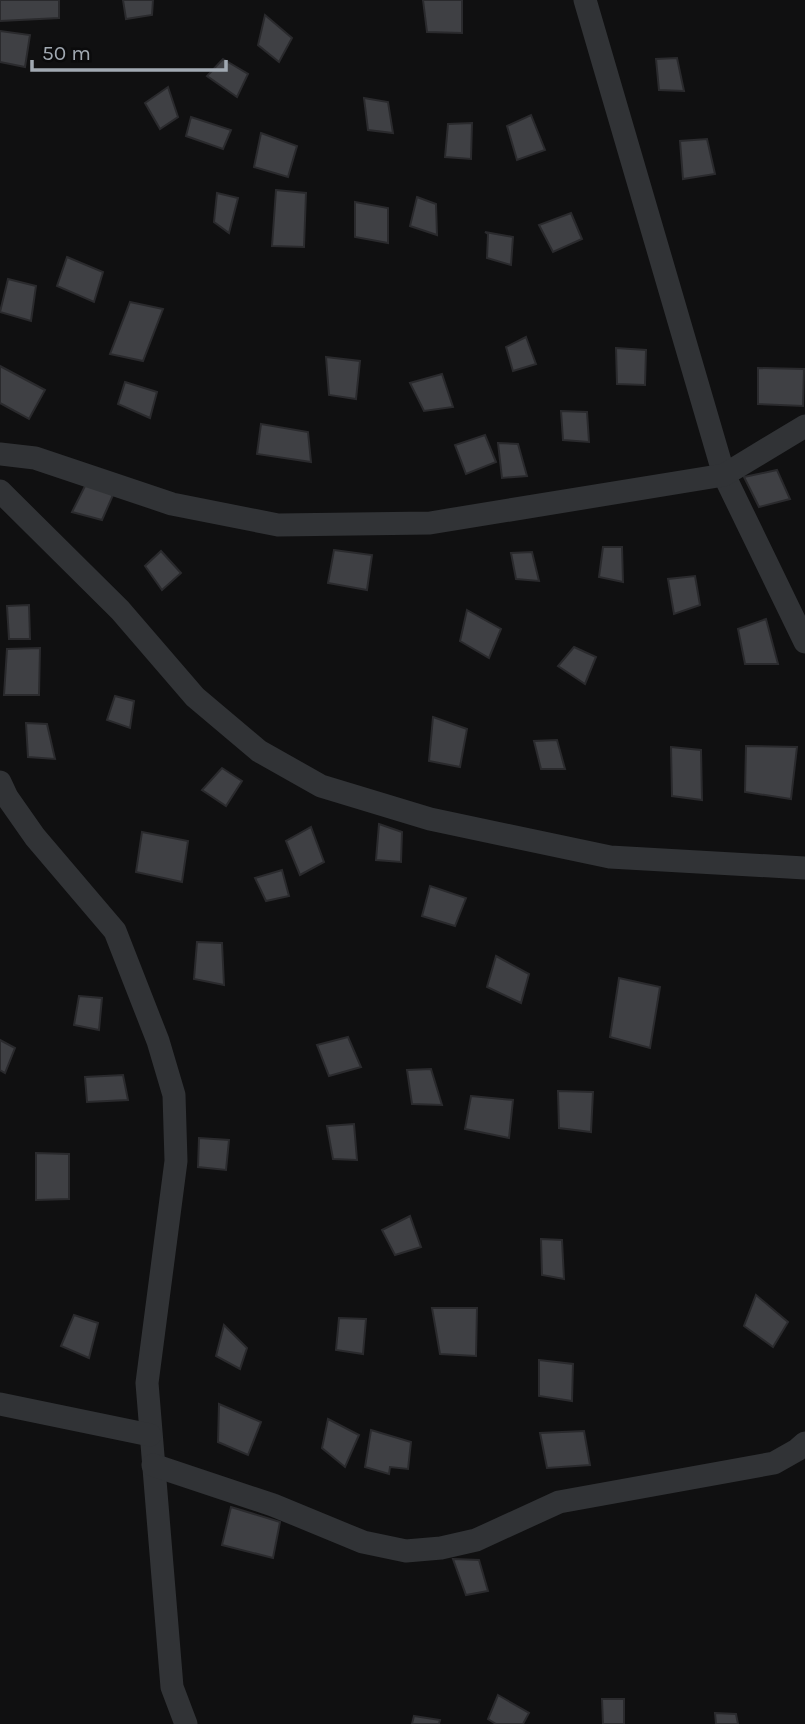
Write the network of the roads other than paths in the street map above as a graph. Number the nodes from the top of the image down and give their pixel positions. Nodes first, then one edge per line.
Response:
1 (585, 0) edge
2 (805, 426) edge
3 (0, 454) edge
4 (724, 475) junction
5 (0, 491) edge
6 (805, 642) edge
7 (0, 782) edge
8 (805, 868) edge
9 (0, 1404) edge
10 (150, 1435) junction
11 (805, 1443) edge
12 (153, 1465) junction
13 (186, 1724) edge

1 - 4 street
2 - 4 street
3 - 4 street
4 - 6 street
5 - 8 street
7 - 10 street
9 - 10 street
10 - 12 street
11 - 12 street
12 - 13 street

